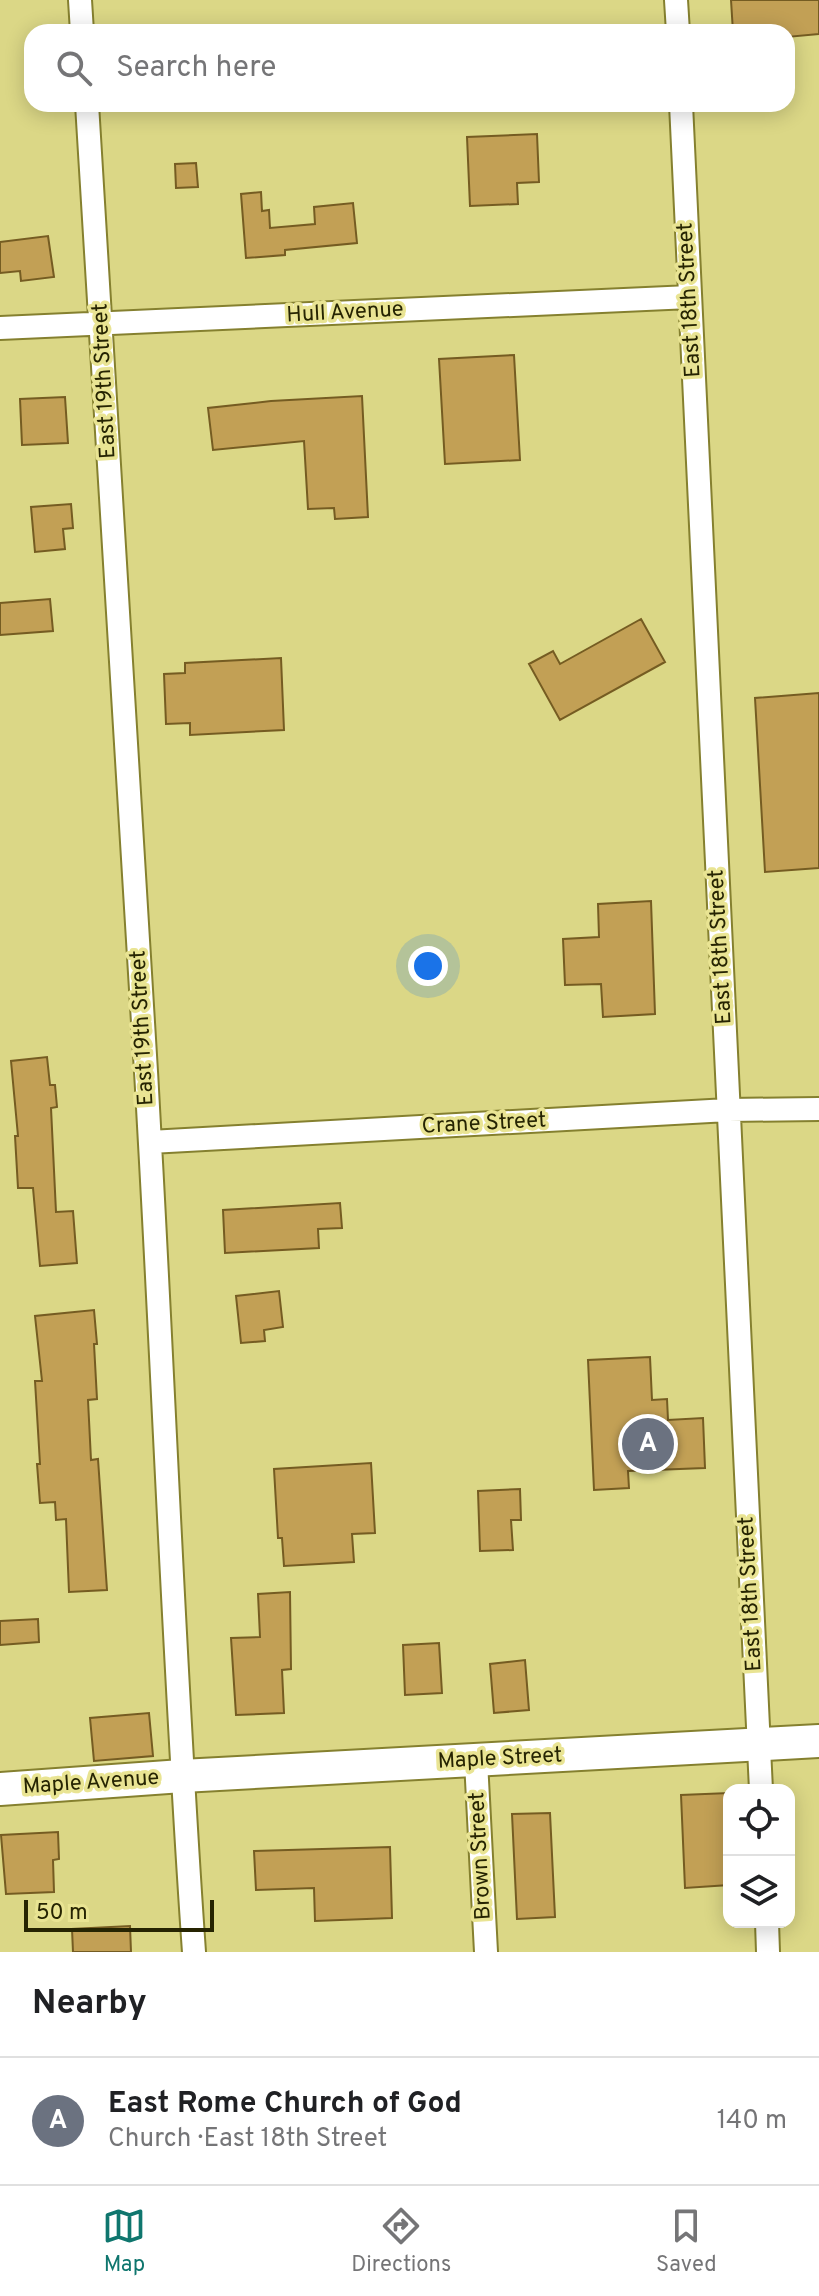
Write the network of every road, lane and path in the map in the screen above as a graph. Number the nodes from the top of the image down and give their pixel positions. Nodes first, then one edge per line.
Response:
1 (80, 0) edge
2 (676, 0) edge
3 (82, 24) edge
4 (678, 24) edge
5 (88, 112) edge
6 (681, 112) edge
7 (690, 297) junction
8 (102, 325) junction
9 (0, 328) edge
10 (819, 1109) edge
11 (728, 1110) junction
12 (150, 1142) junction
13 (819, 1741) edge
14 (758, 1744) junction
15 (476, 1761) junction
16 (182, 1776) junction
17 (761, 1784) edge
18 (0, 1789) edge
19 (767, 1928) edge
20 (194, 1952) edge
21 (486, 1952) edge
22 (768, 1952) edge

1 - 3 street
2 - 4 street
5 - 8 street, East 19th Street
6 - 7 street, East 18th Street
7 - 8 street, Hull Avenue
7 - 11 street, East 18th Street
8 - 9 street, Hull Avenue
8 - 12 street, East 19th Street
10 - 11 street, Crane Street
11 - 12 street, Crane Street
11 - 14 street, East 18th Street
12 - 16 street, East 19th Street
13 - 14 main road, Maple Street
14 - 15 main road, Maple Street
14 - 17 street, East 18th Street
15 - 16 main road, Maple Street
15 - 21 street, Brown Street
16 - 18 main road, Maple Avenue
16 - 20 street, East 19th Street
19 - 22 street

